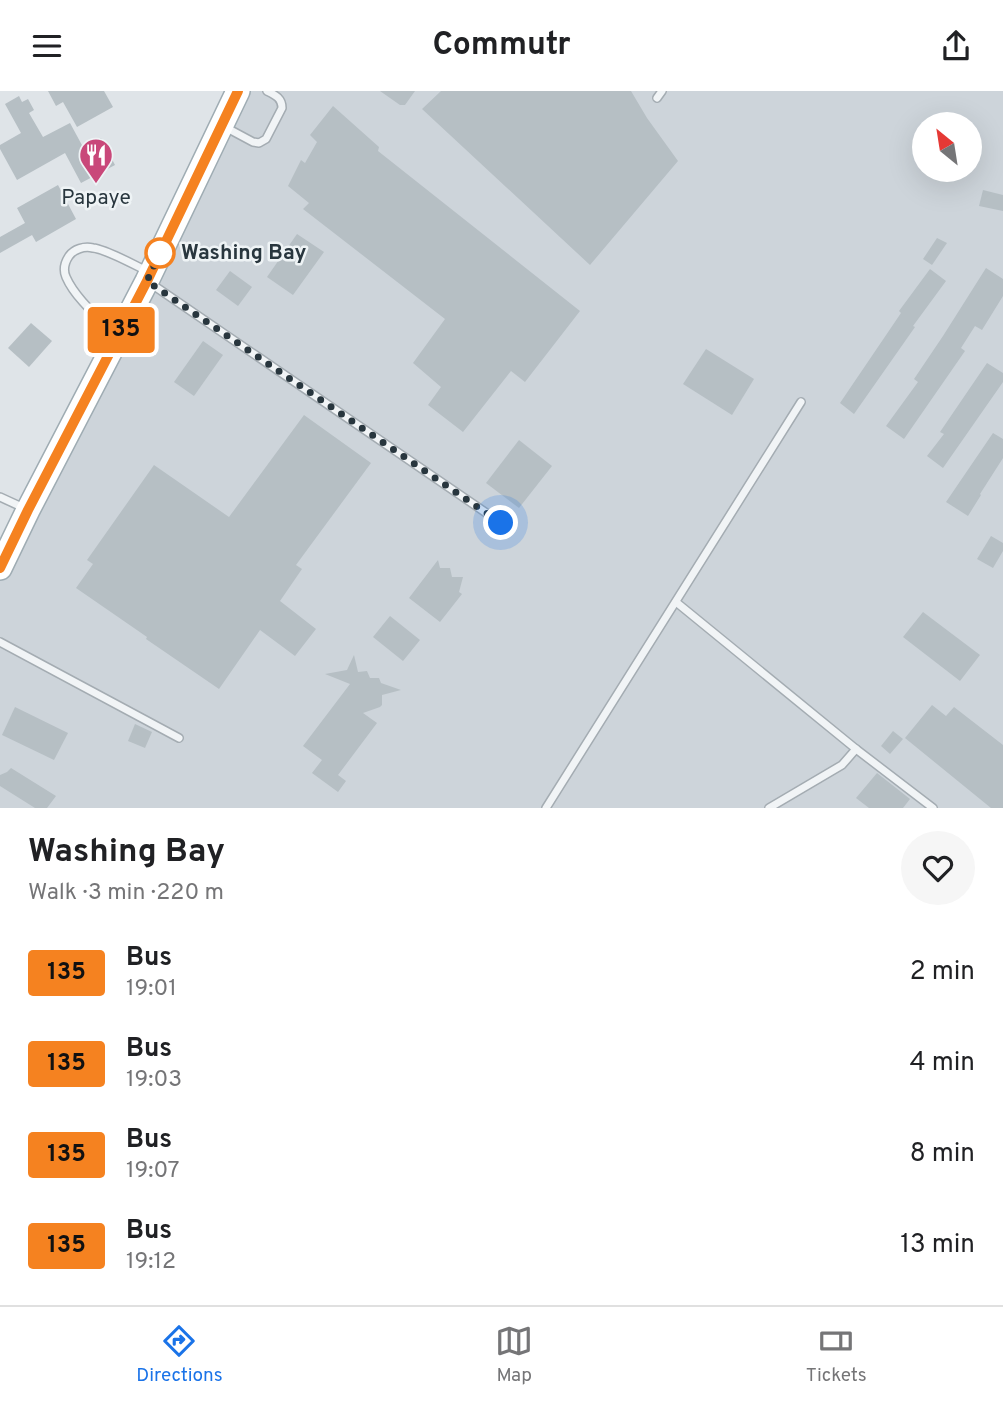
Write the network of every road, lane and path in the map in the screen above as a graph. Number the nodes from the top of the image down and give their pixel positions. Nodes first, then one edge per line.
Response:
1 (238, 91) edge
2 (267, 91) edge
3 (222, 125) junction
4 (149, 277) junction
5 (118, 338) junction
6 (801, 402) dead end
7 (0, 497) edge
8 (28, 510) junction
9 (501, 523) dead end
10 (0, 568) edge
11 (676, 602) junction
12 (0, 642) edge
13 (179, 738) dead end
14 (856, 749) junction
15 (546, 808) edge
16 (769, 808) edge
17 (933, 808) edge

1 - 3 main road
2 - 3 lane
3 - 4 main road
4 - 5 main road
4 - 5 lane
4 - 9 lane
5 - 8 main road
6 - 11 lane
7 - 8 lane
8 - 10 main road
11 - 14 lane
11 - 15 lane
12 - 13 lane
14 - 16 lane
14 - 17 lane

